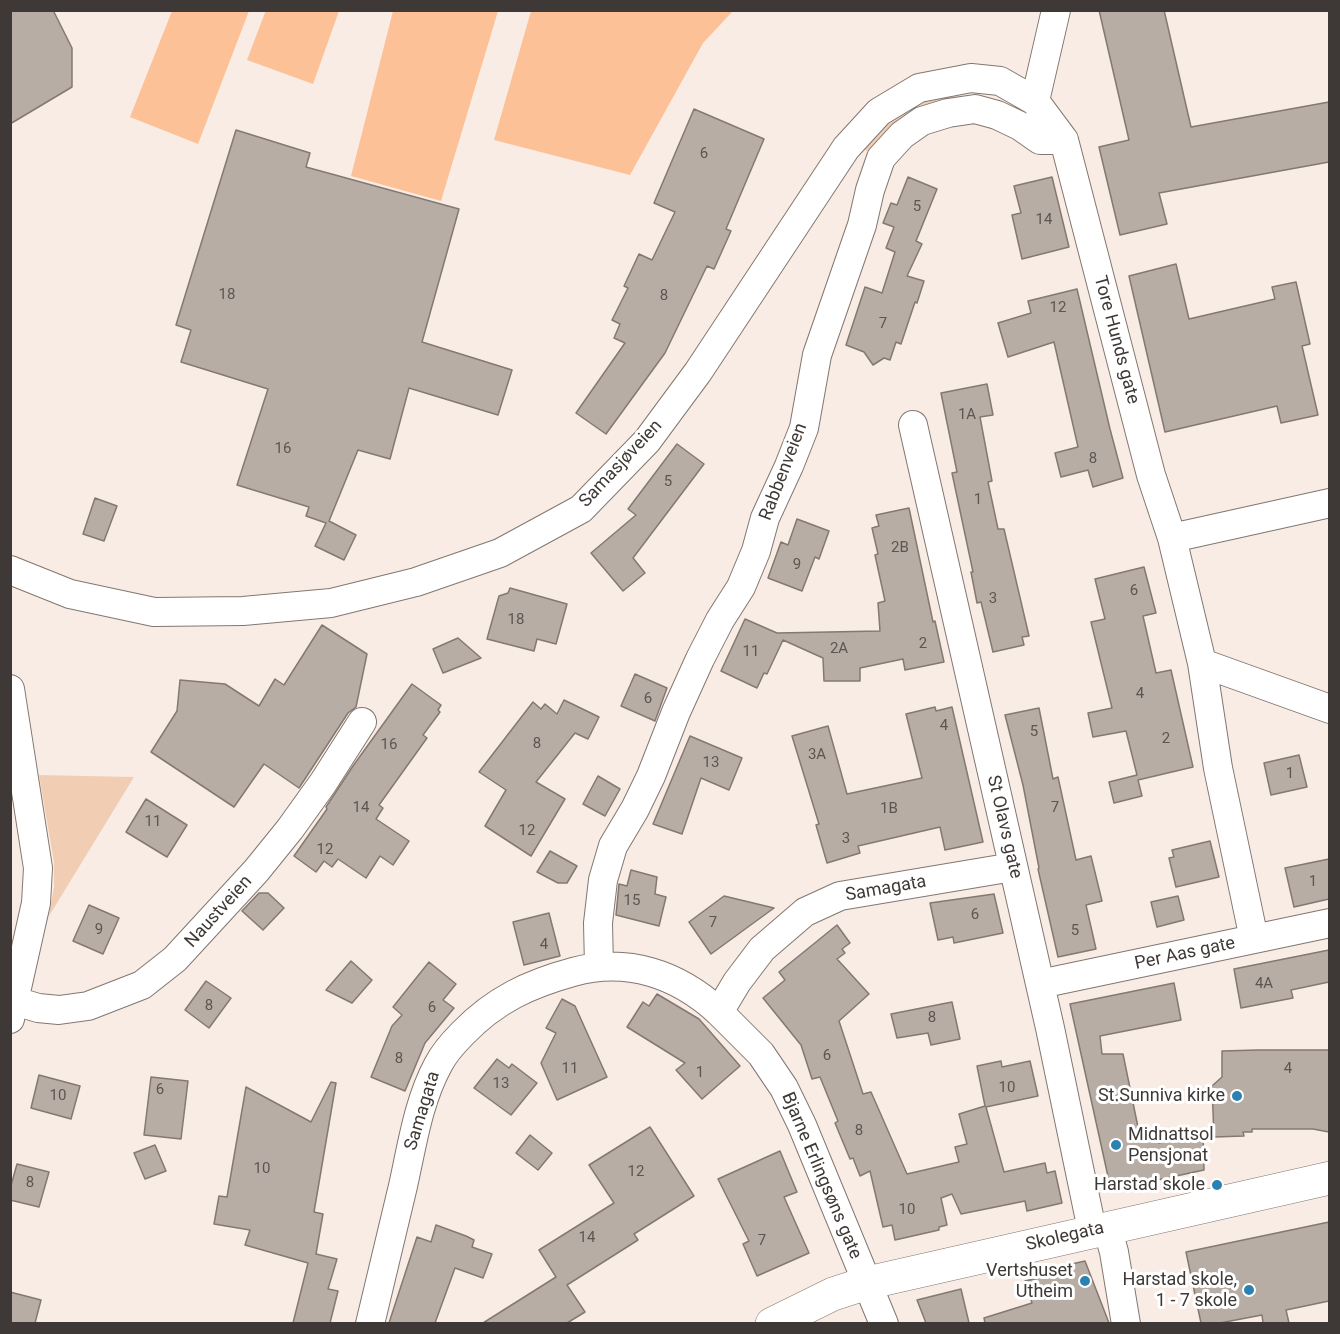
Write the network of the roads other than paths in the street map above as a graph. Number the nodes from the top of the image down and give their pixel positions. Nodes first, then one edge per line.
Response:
1 (1056, 10) edge
2 (1035, 101) junction
3 (1064, 141) junction
4 (913, 425) dead end
5 (1329, 503) edge
6 (1172, 538) junction
7 (10, 570) edge
8 (1202, 663) junction
9 (10, 689) edge
10 (1329, 709) edge
11 (362, 722) dead end
12 (1013, 867) junction
13 (1329, 923) edge
14 (1254, 939) junction
15 (599, 967) junction
16 (1040, 984) junction
17 (13, 999) edge
18 (719, 1012) junction
19 (1329, 1178) edge
20 (1100, 1229) junction
21 (867, 1283) junction
22 (370, 1323) edge
23 (772, 1323) edge
24 (884, 1323) edge
25 (1126, 1323) edge

1 - 2 street
2 - 3 street, Samasjøveien
2 - 7 street, Samasjøveien
3 - 6 street, Tore Hunds gate
3 - 15 street, Rabbenveien
4 - 12 street, St Olavs gate
5 - 6 street
6 - 8 street, Tore Hunds gate
8 - 10 street
8 - 14 street, Tore Hunds gate
9 - 17 street
11 - 17 street, Naustveien
12 - 16 street, St Olavs gate
12 - 18 street, Samagata
13 - 14 street, Per Aas gate
14 - 16 street, Per Aas gate
15 - 18 street, Samagata
15 - 22 street, Samagata
16 - 20 street, St Olavs gate
18 - 21 street, Bjarne Erlingsøns gate
19 - 20 highway, Skolegata
20 - 21 highway, Skolegata
20 - 25 street, St Olavs gate
21 - 23 highway, Skolegata
21 - 24 street, Bjarne Erlingsøns gate

